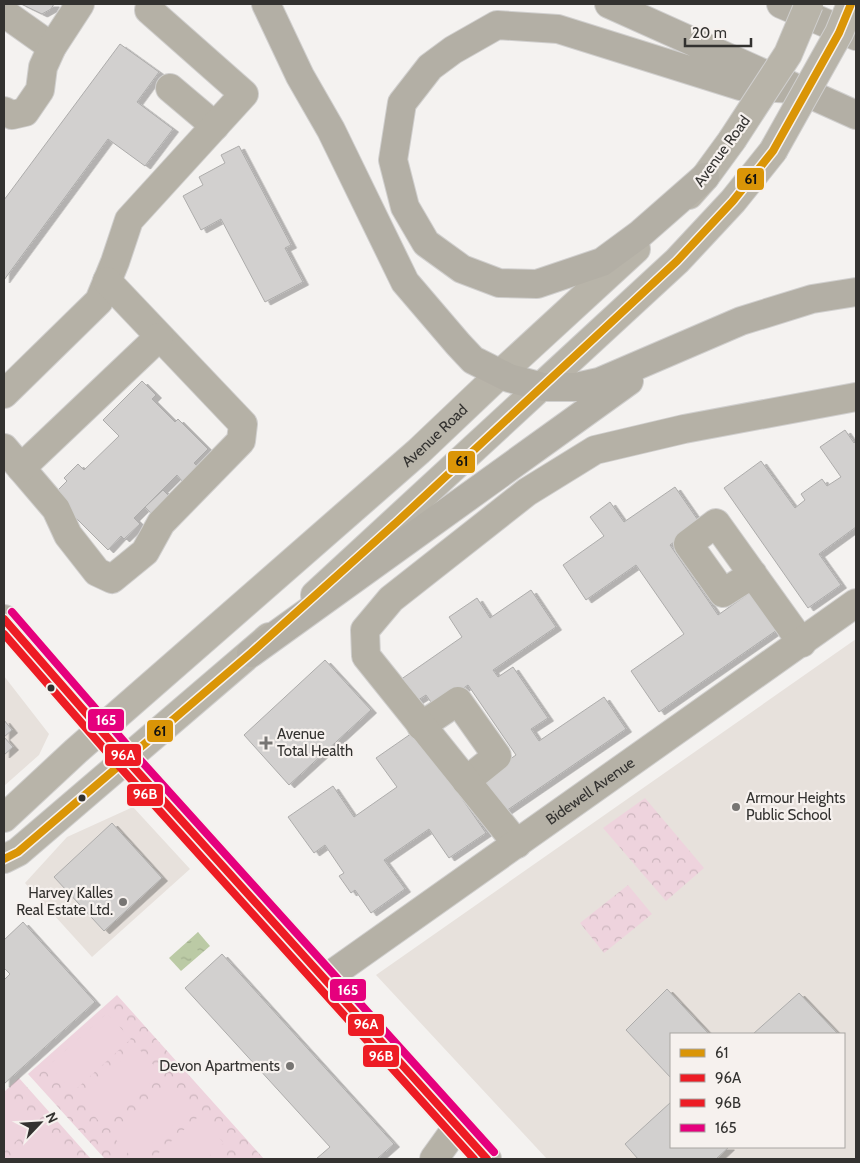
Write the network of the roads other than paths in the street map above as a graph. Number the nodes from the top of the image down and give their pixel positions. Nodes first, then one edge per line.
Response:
1 (80, 4) edge
2 (266, 4) edge
3 (609, 4) edge
4 (781, 4) edge
5 (809, 4) edge
6 (851, 4) edge
7 (149, 10) dead end
8 (7, 23) edge
9 (856, 36) edge
10 (52, 47) junction
11 (170, 88) dead end
12 (796, 89) junction
13 (4, 111) edge
14 (856, 115) edge
15 (215, 126) junction
16 (706, 177) junction
17 (111, 272) junction
18 (856, 292) edge
19 (160, 337) junction
20 (667, 353) junction
21 (500, 374) junction
22 (8, 382) edge
23 (543, 387) junction
24 (856, 397) edge
25 (12, 458) edge
26 (753, 574) dead end
27 (856, 603) edge
28 (4, 619) edge
29 (802, 643) junction
30 (251, 653) junction
31 (421, 726) junction
32 (101, 730) junction
33 (127, 760) junction
34 (466, 781) junction
35 (4, 818) edge
36 (517, 844) junction
37 (4, 858) edge
38 (324, 979) junction
39 (457, 1127) junction
40 (434, 1159) edge
41 (487, 1159) edge

1 - 10 street
2 - 21 highway
3 - 12 highway
4 - 9 highway
5 - 16 main road, Avenue Road, bridge
6 - 23 main road, bridge
7 - 15 street
8 - 10 street
10 - 13 street
11 - 15 street
12 - 14 highway
12 - 16 highway
15 - 17 street
16 - 21 main road, Avenue Road
17 - 19 street
17 - 22 street
18 - 20 highway
19 - 25 street
19 - 25 street
20 - 23 highway
20 - 30 highway
21 - 23 highway
21 - 32 main road, Avenue Road
23 - 30 main road
24 - 31 street
26 - 29 street
27 - 29 street, Bidewell Avenue
28 - 32 main road
29 - 36 street, Bidewell Avenue
30 - 33 main road
31 - 34 street
31 - 34 street
32 - 33 main road
32 - 35 main road, Avenue Road
33 - 37 main road
33 - 38 main road
34 - 36 street
36 - 38 street, Bidewell Avenue
38 - 39 main road
39 - 40 street
39 - 41 main road

